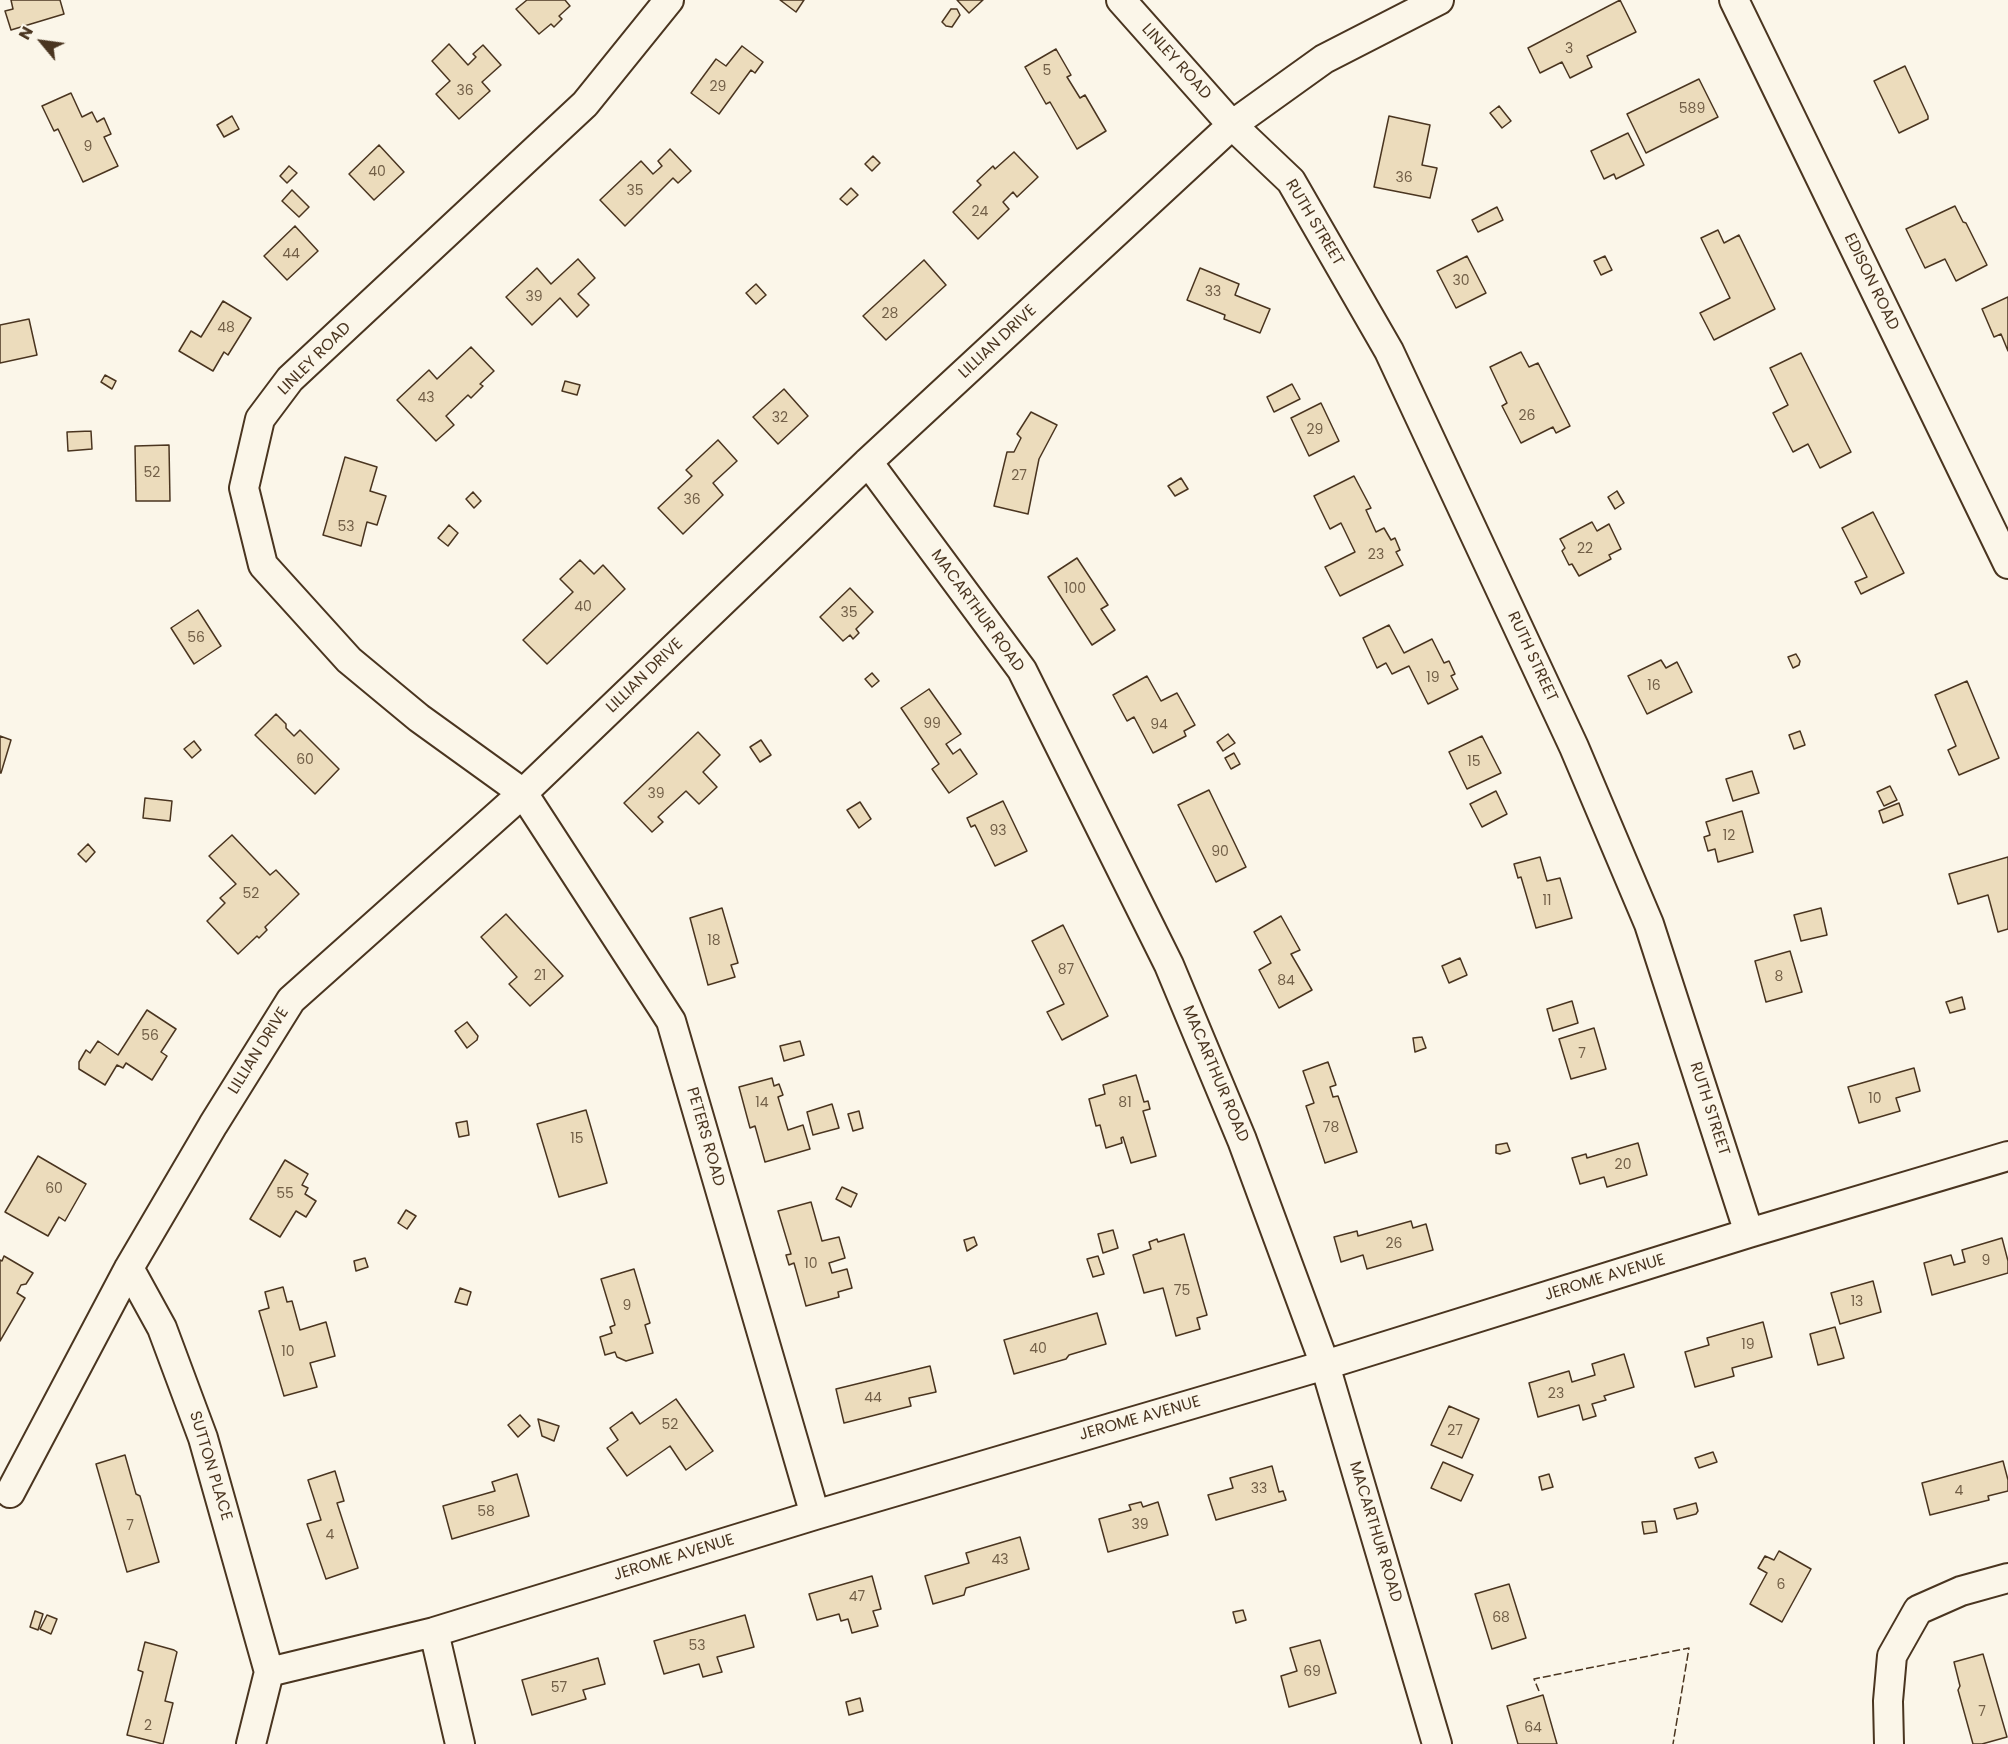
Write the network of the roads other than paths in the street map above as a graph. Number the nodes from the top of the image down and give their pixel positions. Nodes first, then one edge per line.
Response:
1 (669, 0) edge
2 (1121, 0) edge
3 (1439, 0) edge
4 (1734, 0) edge
5 (1232, 125) junction
6 (868, 462) junction
7 (2008, 564) edge
8 (523, 793) junction
9 (2008, 1156) edge
10 (1749, 1233) junction
11 (129, 1268) junction
12 (1325, 1365) junction
13 (10, 1494) dead end
14 (815, 1515) junction
15 (2008, 1578) edge
16 (434, 1632) junction
17 (269, 1672) junction
18 (250, 1744) edge
19 (460, 1744) edge
20 (1437, 1744) edge
21 (1889, 1744) edge

1 - 8 street, LINLEY ROAD
2 - 5 street, LINLEY ROAD
3 - 5 street, LILLIAN DRIVE
4 - 7 street, EDISON ROAD
5 - 6 street, LILLIAN DRIVE
5 - 10 street, RUTH STREET
6 - 8 street, LILLIAN DRIVE
6 - 12 street, MACARTHUR ROAD
8 - 11 street, LILLIAN DRIVE
8 - 14 street, PETERS ROAD
9 - 10 street, JEROME AVENUE
10 - 12 street, JEROME AVENUE
11 - 13 street, LILLIAN DRIVE
11 - 17 street, SUTTON PLACE
12 - 14 street, JEROME AVENUE
12 - 20 street, MACARTHUR ROAD
14 - 16 street, JEROME AVENUE
15 - 21 street
16 - 17 street, JEROME AVENUE
16 - 19 street
17 - 18 street

